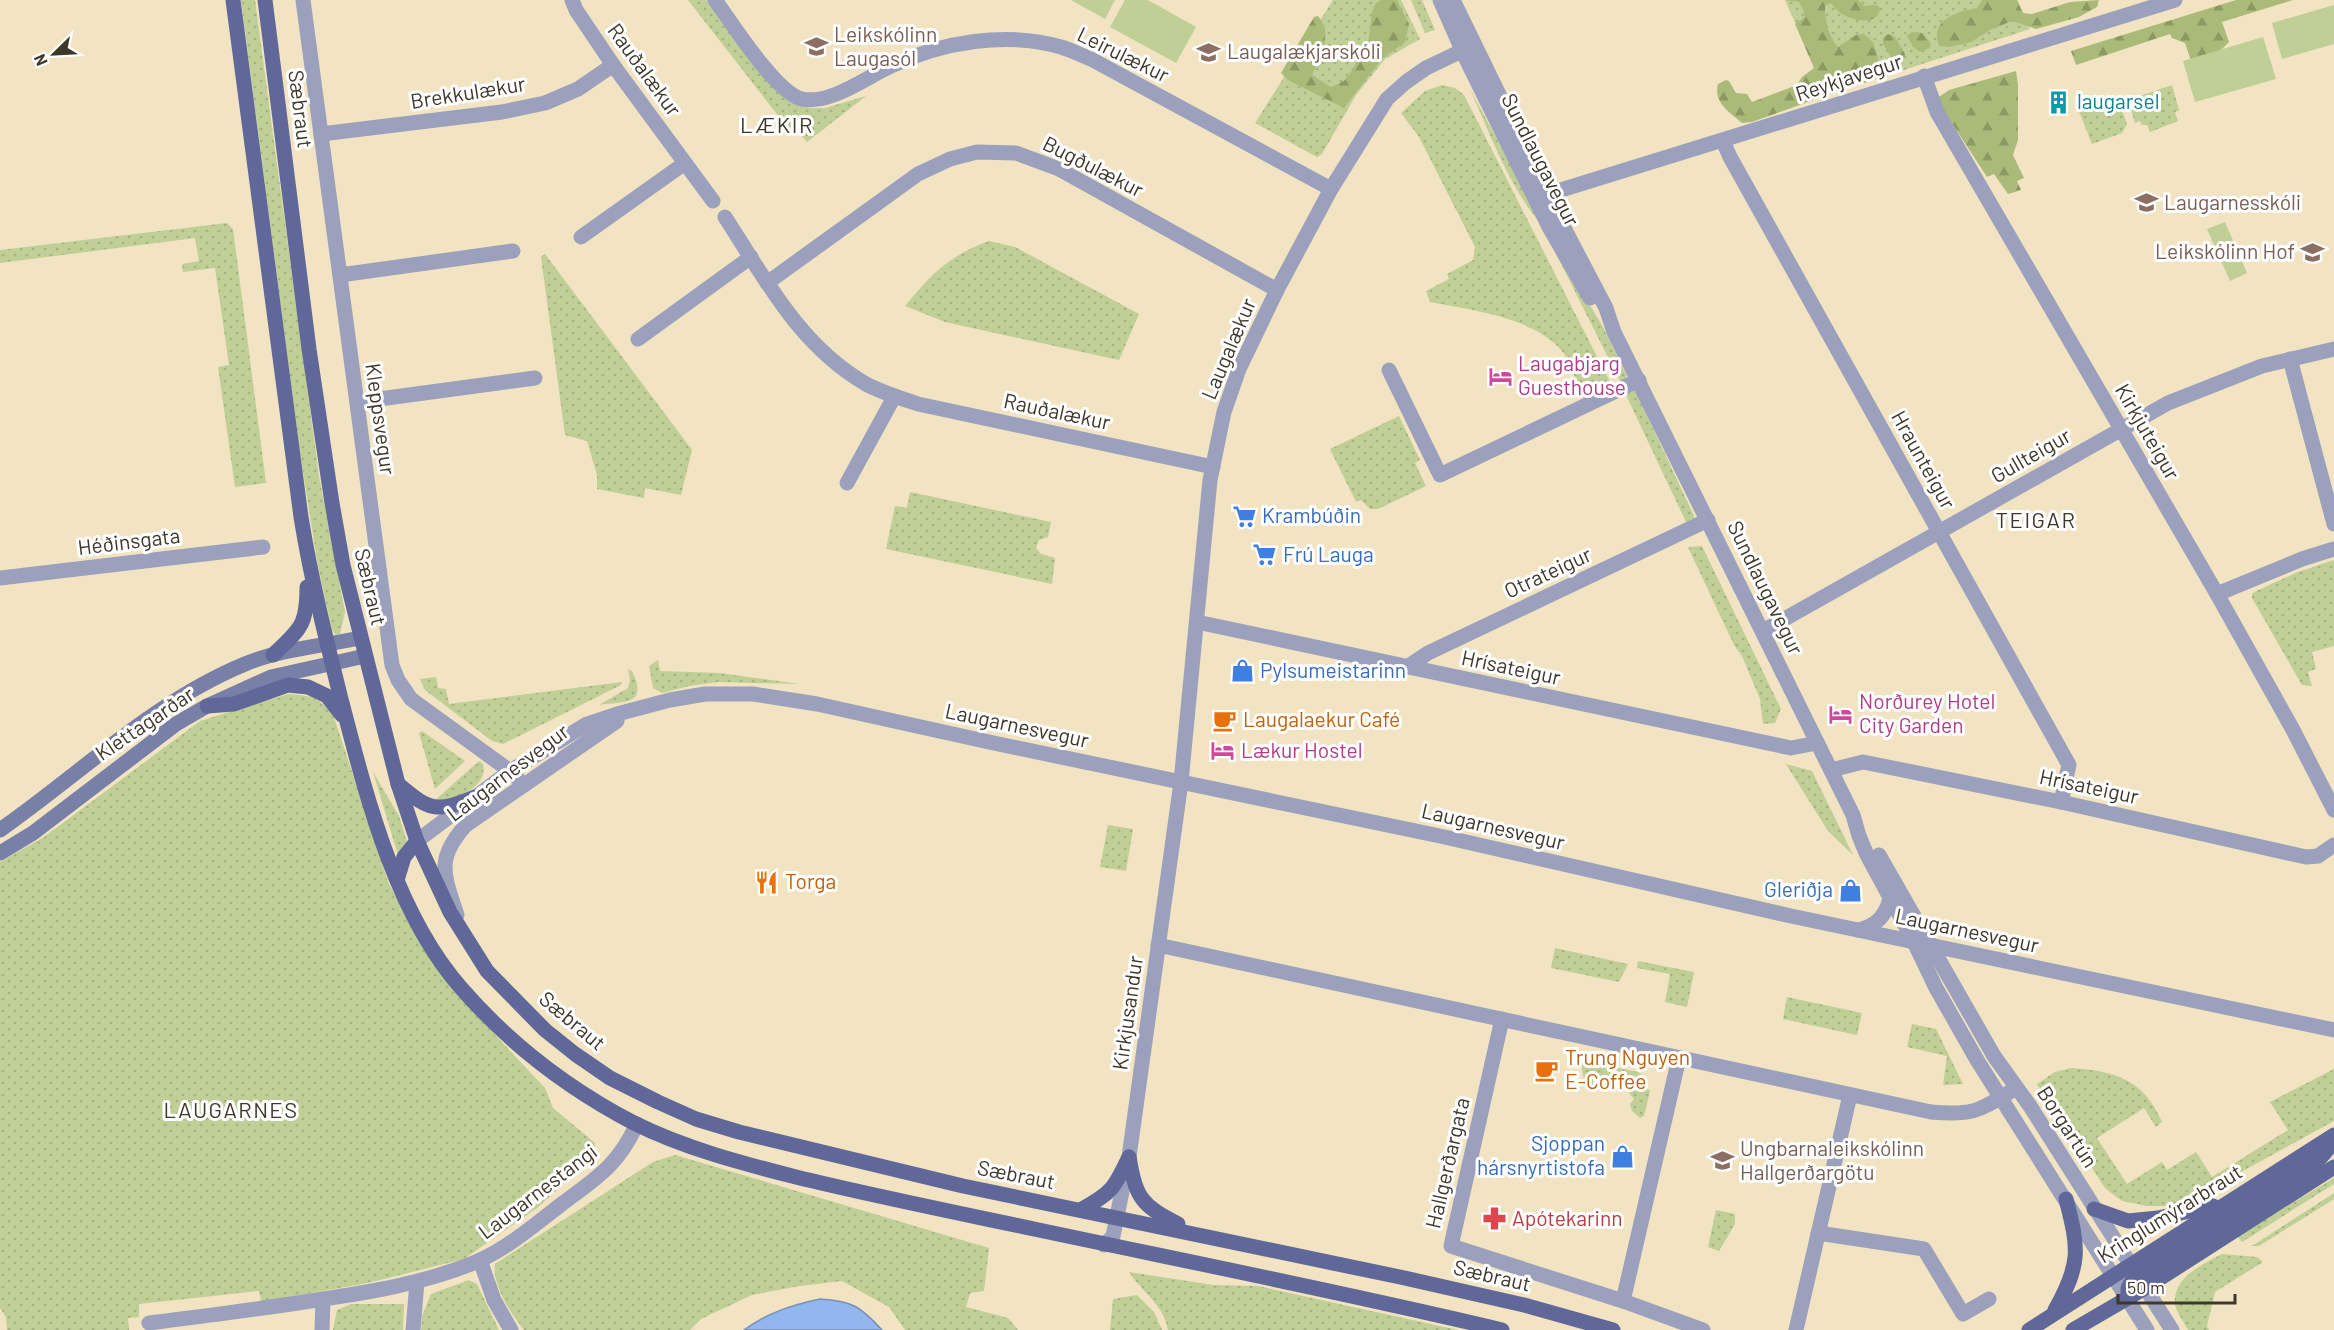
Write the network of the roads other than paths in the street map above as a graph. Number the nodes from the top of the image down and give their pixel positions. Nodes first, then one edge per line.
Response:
1 (233, 0) edge
2 (265, 0) edge
3 (303, 0) edge
4 (572, 0) edge
5 (715, 0) edge
6 (1440, 0) edge
7 (1453, 0) edge
8 (2175, 0) edge
9 (1468, 48) junction
10 (613, 65) junction
11 (1924, 76) junction
12 (321, 134) junction
13 (1723, 141) junction
14 (685, 163) junction
15 (1331, 189) junction
16 (1542, 197) junction
17 (713, 201) dead end
18 (725, 217) dead end
19 (581, 237) dead end
20 (513, 251) dead end
21 (751, 257) junction
22 (340, 275) junction
23 (767, 283) junction
24 (1277, 290) junction
25 (638, 339) dead end
26 (2334, 350) edge
27 (2290, 358) junction
28 (1389, 370) dead end
29 (535, 378) dead end
30 (1639, 380) junction
31 (894, 397) junction
32 (357, 402) junction
33 (2120, 429) junction
34 (1213, 467) junction
35 (847, 483) dead end
36 (1708, 520) junction
37 (2334, 524) edge
38 (1940, 532) junction
39 (263, 547) dead end
40 (2334, 549) edge
41 (307, 557) junction
42 (0, 578) edge
43 (2217, 594) junction
44 (1197, 622) junction
45 (1762, 631) junction
46 (360, 638) junction
47 (327, 645) junction
48 (273, 655) junction
49 (365, 656) junction
50 (332, 663) junction
51 (1407, 667) junction
52 (207, 706) junction
53 (639, 707) junction
54 (347, 722) junction
55 (1817, 743) junction
56 (1831, 770) junction
57 (510, 771) junction
58 (1181, 782) junction
59 (398, 784) junction
60 (524, 785) junction
61 (475, 798) junction
62 (2061, 802) junction
63 (2334, 810) edge
64 (1853, 815) junction
65 (0, 830) edge
66 (417, 841) junction
67 (2334, 845) edge
68 (0, 853) edge
69 (397, 880) junction
70 (1890, 898) junction
71 (1858, 930) junction
72 (463, 932) junction
73 (1914, 942) junction
74 (1158, 945) junction
75 (1932, 945) junction
76 (1502, 1019) junction
77 (2334, 1030) edge
78 (1679, 1058) junction
79 (2016, 1088) junction
80 (1850, 1095) junction
81 (2001, 1097) junction
82 (637, 1124) junction
83 (2334, 1134) edge
84 (2334, 1142) edge
85 (1129, 1157) junction
86 (2334, 1167) edge
87 (2066, 1199) junction
88 (2230, 1202) junction
89 (1082, 1209) junction
90 (2094, 1209) junction
91 (1116, 1216) junction
92 (1194, 1233) junction
93 (1818, 1233) junction
94 (1104, 1245) junction
95 (480, 1260) junction
96 (2114, 1274) junction
97 (2138, 1276) junction
98 (417, 1282) junction
99 (2128, 1298) junction
100 (322, 1299) junction
101 (1989, 1299) dead end
102 (1623, 1301) junction
103 (2053, 1314) junction
104 (149, 1323) dead end
105 (322, 1330) edge
106 (412, 1330) edge
107 (511, 1330) edge
108 (1502, 1330) edge
109 (1613, 1330) edge
110 (1703, 1330) edge
111 (1796, 1330) edge
112 (2029, 1330) edge
113 (2073, 1330) edge
114 (2147, 1330) edge
115 (2172, 1330) edge

1 - 41 main road
2 - 46 main road, Sæbraut
3 - 12 street, Kleppsvegur
4 - 10 street, Rauðalækur
5 - 15 street, Leirulækur
6 - 9 street, Sundlaugavegur
7 - 9 street, Sundlaugavegur
8 - 11 street, Reykjavegur
9 - 15 street, Laugalækur
9 - 16 street, Sundlaugavegur
10 - 12 street, Brekkulækur
10 - 14 street, Rauðalækur
11 - 13 street, Reykjavegur
11 - 33 street, Kirkjuteigur
12 - 22 street, Kleppsvegur
13 - 16 street, Reykjavegur
13 - 38 street, Hraunteigur
14 - 17 street, Rauðalækur
14 - 19 street
15 - 24 street, Laugalækur
16 - 30 street, Sundlaugavegur
18 - 21 street, Rauðalækur
20 - 22 street
21 - 23 street, Rauðalækur
21 - 25 street
22 - 32 street, Kleppsvegur
23 - 24 street, Bugðulækur
23 - 31 street, Rauðalækur
24 - 34 street, Laugalækur
26 - 27 street, Gullteigur
27 - 33 street, Gullteigur
27 - 37 street
28 - 30 street
29 - 32 street
30 - 36 street, Sundlaugavegur
31 - 34 street, Rauðalækur
31 - 35 street
32 - 57 street, Kleppsvegur
33 - 38 street, Gullteigur
33 - 43 street, Kirkjuteigur
34 - 44 street, Laugalækur
36 - 45 street, Sundlaugavegur
36 - 51 street, Otrateigur
38 - 45 street, Gullteigur
38 - 62 street, Hraunteigur
39 - 42 street, Héðinsgata
40 - 43 street
41 - 47 main road
41 - 48 main road
43 - 63 street, Kirkjuteigur
44 - 51 street, Hrísateigur
44 - 58 street, Laugalækur
45 - 55 street, Sundlaugavegur
46 - 47 main road, Klettagarðar
46 - 49 main road, Sæbraut
47 - 48 main road, Klettagarðar
47 - 50 main road
48 - 65 main road, Klettagarðar
49 - 50 main road, Klettagarðar
49 - 59 main road, Sæbraut
50 - 52 main road, Klettagarðar
50 - 54 main road
51 - 55 street, Hrísateigur
52 - 54 main road
52 - 68 main road, Klettagarðar
53 - 57 street, Laugarnesvegur
53 - 58 street, Laugarnesvegur
53 - 60 street, Laugarnesvegur
54 - 69 main road
55 - 56 street, Sundlaugavegur
56 - 62 street, Hrísateigur
56 - 64 street, Sundlaugavegur
57 - 60 street, Kleppsvegur
57 - 61 street, Laugarnesvegur
58 - 71 street, Laugarnesvegur
58 - 74 street, Kirkjusandur
59 - 61 main road
59 - 66 main road, Sæbraut
60 - 72 street, Laugarnesvegur
61 - 66 street, Laugarnesvegur
62 - 67 street, Hrísateigur
64 - 70 street, Sundlaugavegur
64 - 75 street, Sundlaugavegur
66 - 69 main road
66 - 72 main road, Sæbraut
69 - 82 main road
70 - 71 street
70 - 73 street, Sundlaugavegur
71 - 73 street, Laugarnesvegur
72 - 89 main road, Sæbraut
73 - 75 street, Laugarnesvegur
73 - 81 street, Borgartún
74 - 76 street
74 - 85 street, Kirkjusandur
75 - 77 street, Laugarnesvegur
75 - 79 street, Borgartún
76 - 78 street
76 - 102 street, Hallgerðargata
78 - 80 street
78 - 102 street
79 - 81 street
79 - 90 street, Borgartún
80 - 81 street
80 - 93 street
81 - 87 street, Borgartún
82 - 94 main road
82 - 95 street, Laugarnestangi
83 - 88 main road, Kringlumýrarbraut
84 - 97 main road
85 - 89 main road
85 - 91 street, Kirkjusandur
85 - 92 main road
86 - 97 main road, Kringlumýrarbraut
87 - 96 street, Borgartún
87 - 103 main road
88 - 90 main road
88 - 97 main road, Kringlumýrarbraut
89 - 91 main road, Sæbraut
90 - 97 street, Borgartún
91 - 92 main road, Sæbraut
91 - 94 street, Kirkjusandur
92 - 109 main road, Sæbraut
93 - 101 street
93 - 111 street
94 - 108 main road
95 - 98 street, Laugarnestangi
95 - 107 street, Laugarnestangi
96 - 97 main road, Kringlumýrarbraut
96 - 99 street, Borgartún
96 - 103 main road, Kringlumýrarbraut
97 - 99 main road, Kringlumýrarbraut
97 - 115 street, Borgartún
98 - 100 street, Laugarnestangi
98 - 106 street
99 - 113 main road, Kringlumýrarbraut
99 - 114 street, Borgartún
100 - 104 street, Laugarnestangi
100 - 105 street
102 - 110 street, Hallgerðargata
103 - 112 main road, Kringlumýrarbraut

